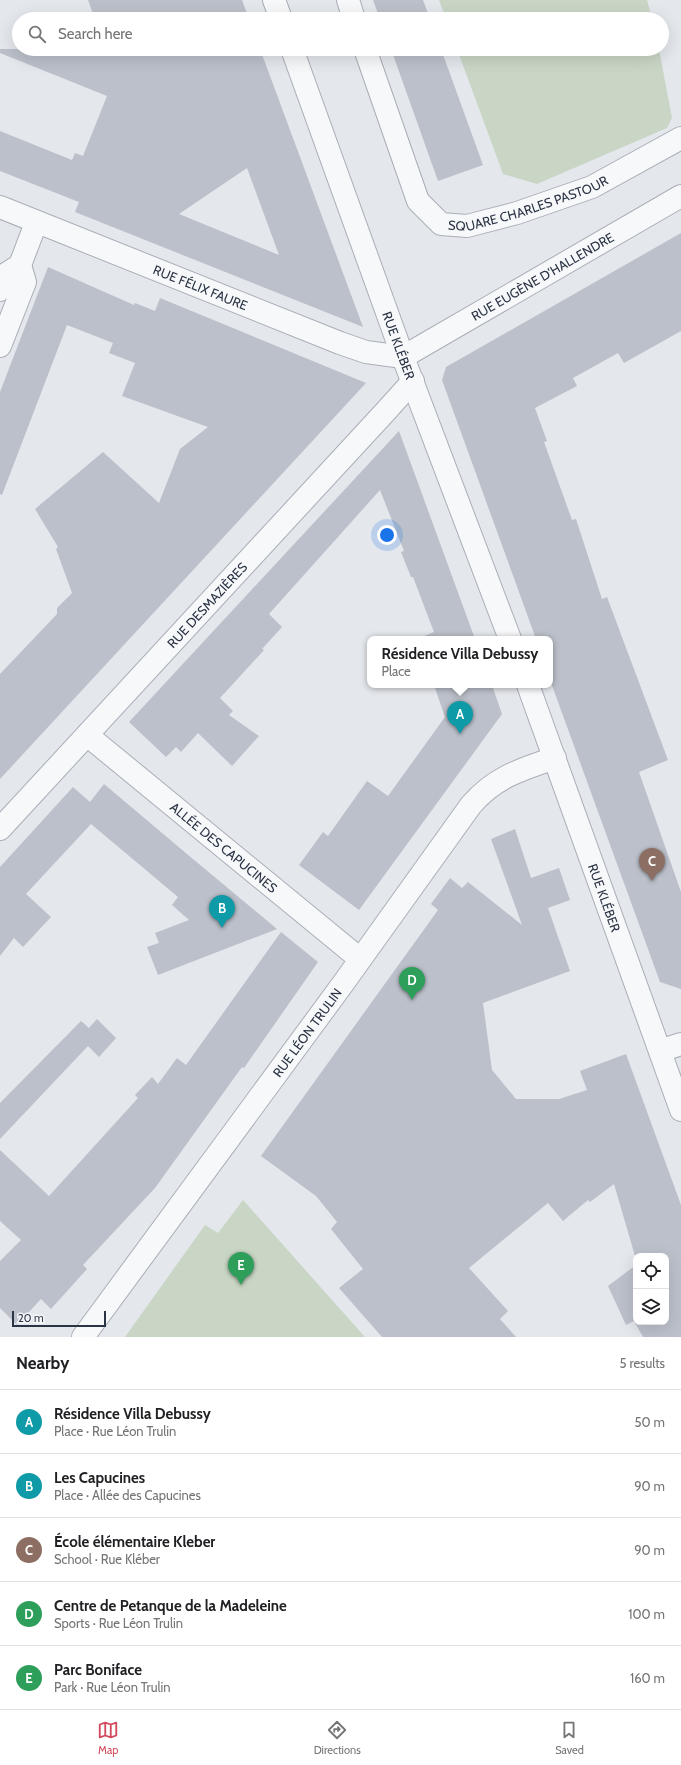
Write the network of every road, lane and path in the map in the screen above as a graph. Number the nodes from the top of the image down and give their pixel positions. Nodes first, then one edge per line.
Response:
1 (274, 0) edge
2 (348, 0) edge
3 (278, 12) edge
4 (352, 12) edge
5 (295, 56) edge
6 (367, 56) edge
7 (680, 141) edge
8 (681, 196) edge
9 (0, 208) edge
10 (36, 223) junction
11 (20, 265) junction
12 (0, 290) edge
13 (0, 346) edge
14 (403, 357) junction
15 (413, 381) junction
16 (509, 636) edge
17 (529, 688) edge
18 (87, 735) junction
19 (555, 758) junction
20 (0, 829) edge
21 (360, 959) junction
22 (681, 1044) edge
23 (660, 1051) junction
24 (681, 1110) edge
25 (83, 1337) edge

1 - 3 street
2 - 4 street
5 - 14 street, RUE KLÉBER
6 - 7 street, SQUARE CHARLES PASTOUR
8 - 14 street, RUE EUGÈNE D'HALLENDRE
9 - 10 street, RUE FÉLIX FAURE
10 - 11 street
10 - 14 street, RUE FÉLIX FAURE
11 - 12 street
11 - 13 street
14 - 15 street, RUE KLÉBER
15 - 16 street, RUE KLÉBER
15 - 18 street, RUE DESMAZIÈRES
17 - 19 street, RUE KLÉBER
18 - 20 street, RUE DESMAZIÈRES
18 - 21 street, ALLÉE DES CAPUCINES
19 - 21 street, RUE LÉON TRULIN
19 - 23 street, RUE KLÉBER
21 - 25 street, RUE LÉON TRULIN
22 - 23 street
23 - 24 street, RUE KLÉBER

